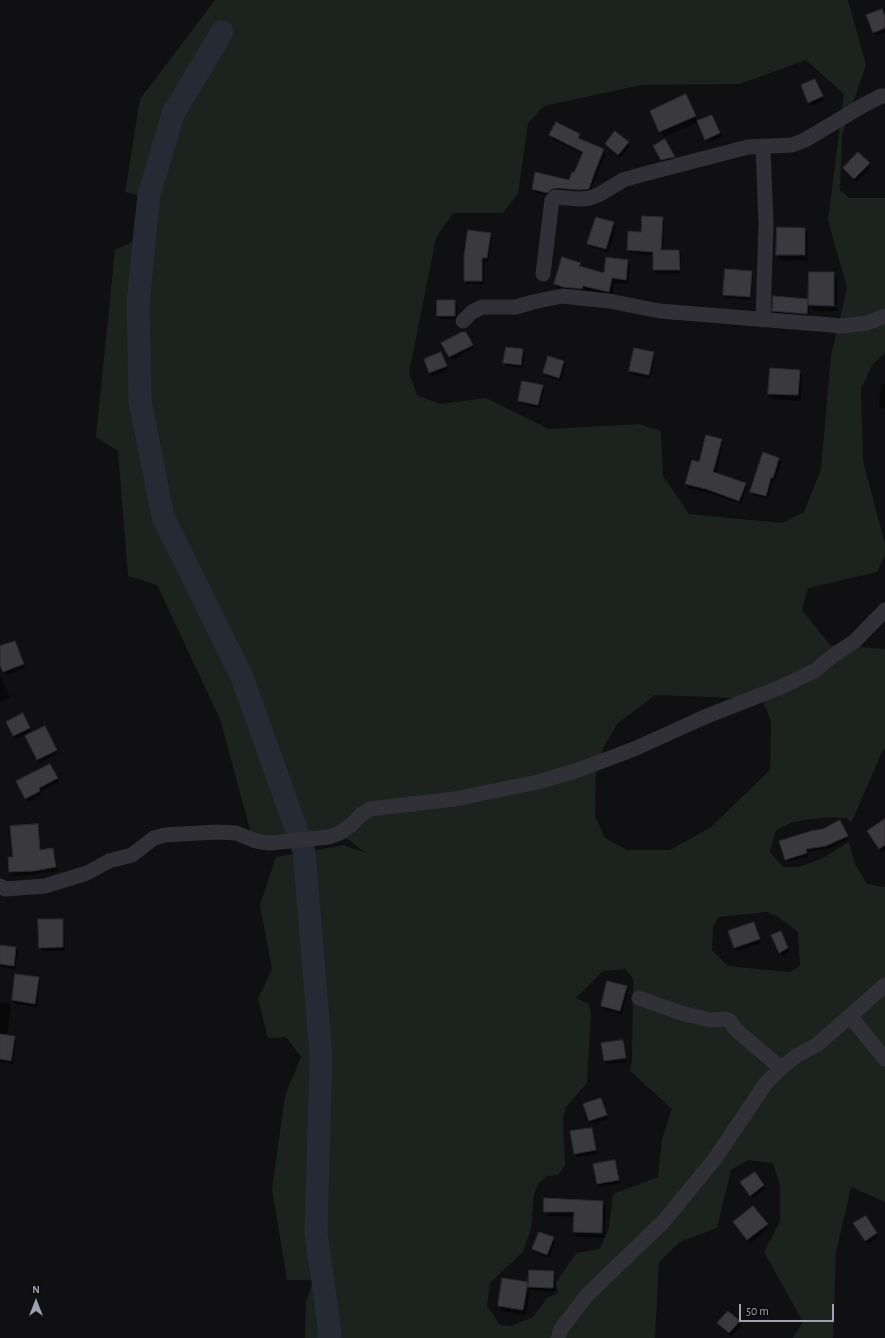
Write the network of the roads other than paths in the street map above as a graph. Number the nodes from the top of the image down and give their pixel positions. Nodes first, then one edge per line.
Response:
1 (885, 96) edge
2 (763, 146) junction
3 (543, 274) dead end
4 (885, 316) edge
5 (463, 320) dead end
6 (763, 320) junction
7 (885, 610) edge
8 (0, 886) edge
9 (885, 985) edge
10 (639, 998) dead end
11 (850, 1016) junction
12 (885, 1059) edge
13 (781, 1068) junction
14 (558, 1338) edge

1 - 2 street
2 - 3 street
2 - 6 street
4 - 6 street
5 - 6 street
7 - 8 street
9 - 11 street
10 - 13 street
11 - 12 street
11 - 13 street
13 - 14 street

